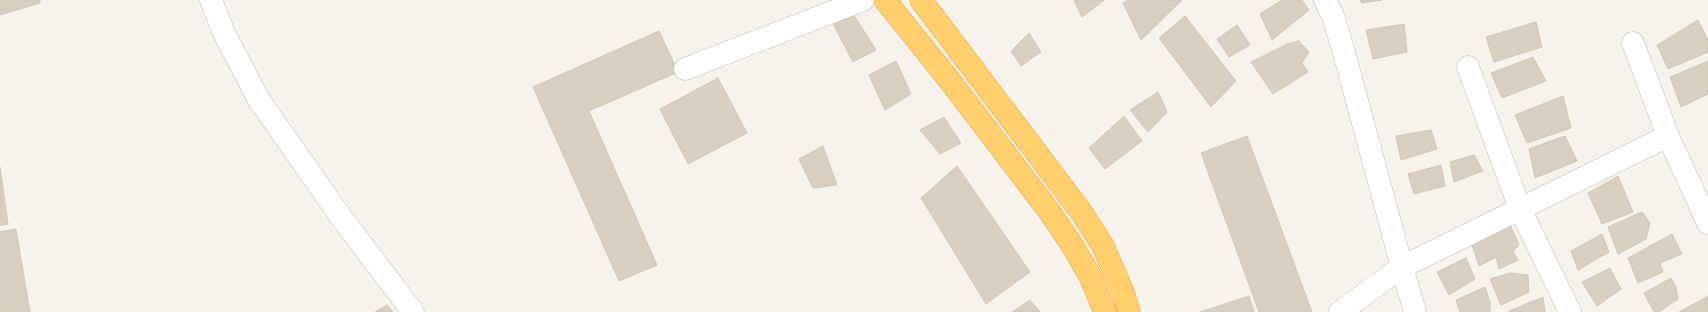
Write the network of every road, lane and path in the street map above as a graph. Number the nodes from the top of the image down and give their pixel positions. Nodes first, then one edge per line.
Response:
1 (211, 0) edge
2 (863, 0) edge
3 (885, 0) edge
4 (921, 0) edge
5 (1325, 0) edge
6 (1634, 43) dead end
7 (1468, 67) dead end
8 (685, 69) dead end
9 (1668, 136) junction
10 (1520, 209) junction
11 (1708, 223) edge
12 (1402, 267) junction
13 (413, 312) edge
14 (1105, 312) edge
15 (1129, 312) edge
16 (1340, 312) edge
17 (1415, 312) edge
18 (1570, 312) edge

1 - 13 street
2 - 8 street
3 - 14 highway
4 - 15 highway
5 - 12 street
6 - 9 street
7 - 10 street
9 - 10 street
9 - 11 street
10 - 12 street
10 - 18 street
12 - 16 street
12 - 17 street

